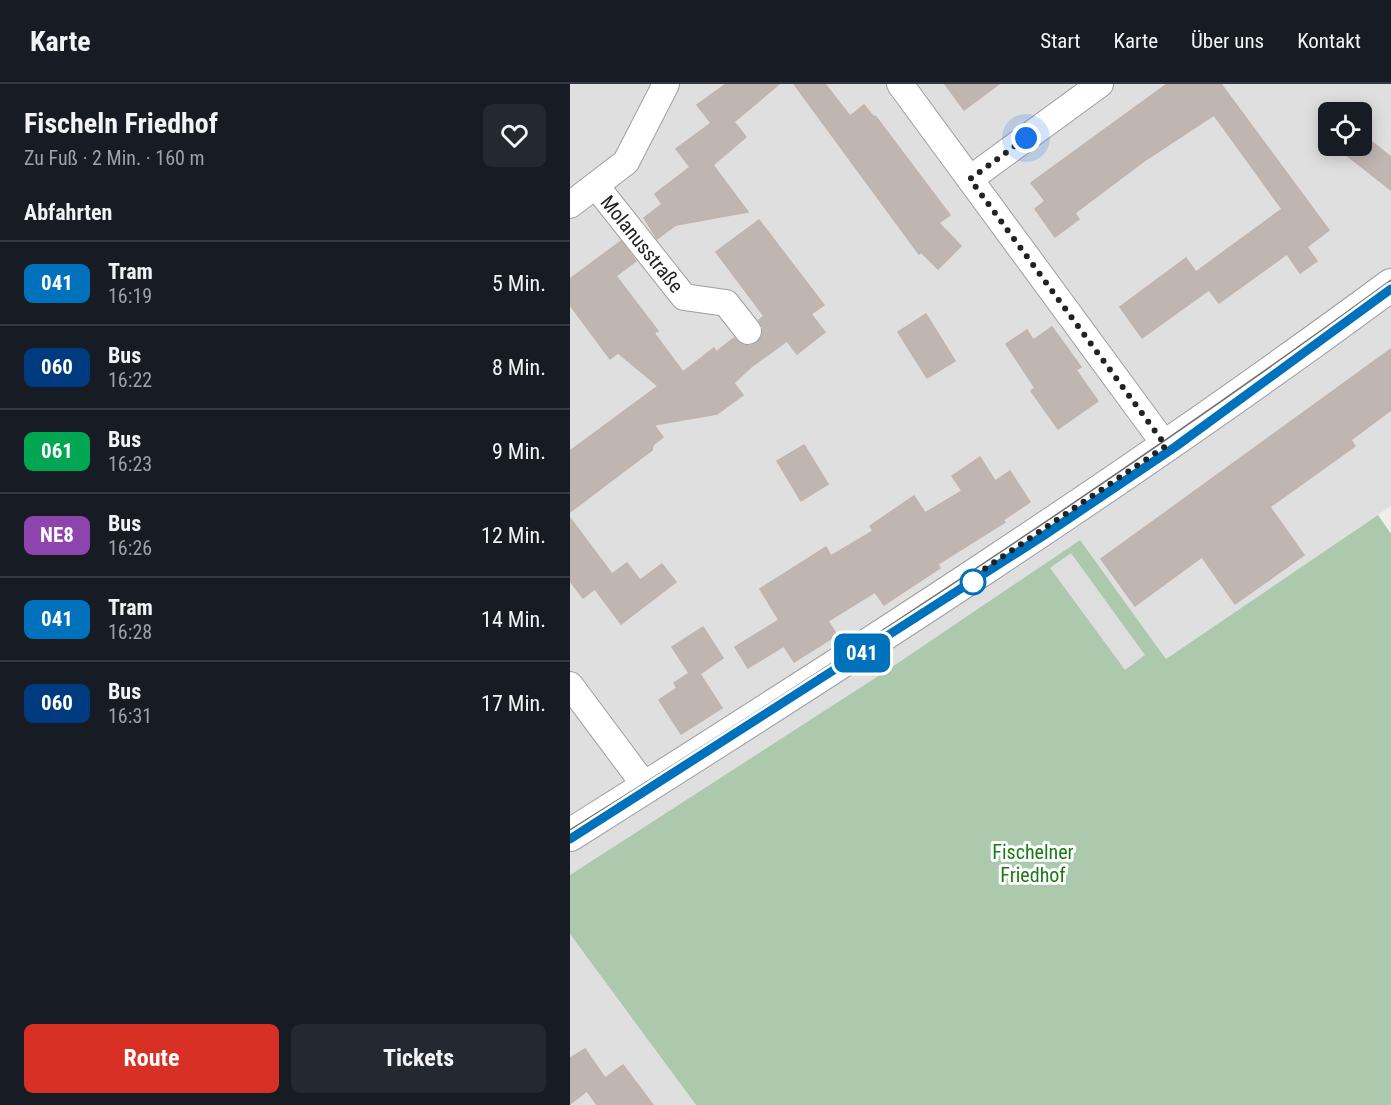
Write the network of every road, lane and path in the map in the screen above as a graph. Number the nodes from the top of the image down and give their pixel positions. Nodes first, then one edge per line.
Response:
1 (666, 84) edge
2 (900, 84) edge
3 (1100, 84) edge
4 (970, 179) junction
5 (596, 186) junction
6 (570, 205) edge
7 (1391, 285) edge
8 (748, 331) dead end
9 (1166, 446) junction
10 (570, 685) edge
11 (646, 787) junction
12 (570, 835) edge

1 - 5 street, Molanusstraße
2 - 4 street
3 - 4 street
4 - 9 street
5 - 6 street, Molanusstraße
5 - 8 street, Molanusstraße
7 - 9 street
9 - 11 street
10 - 11 street
11 - 12 street

